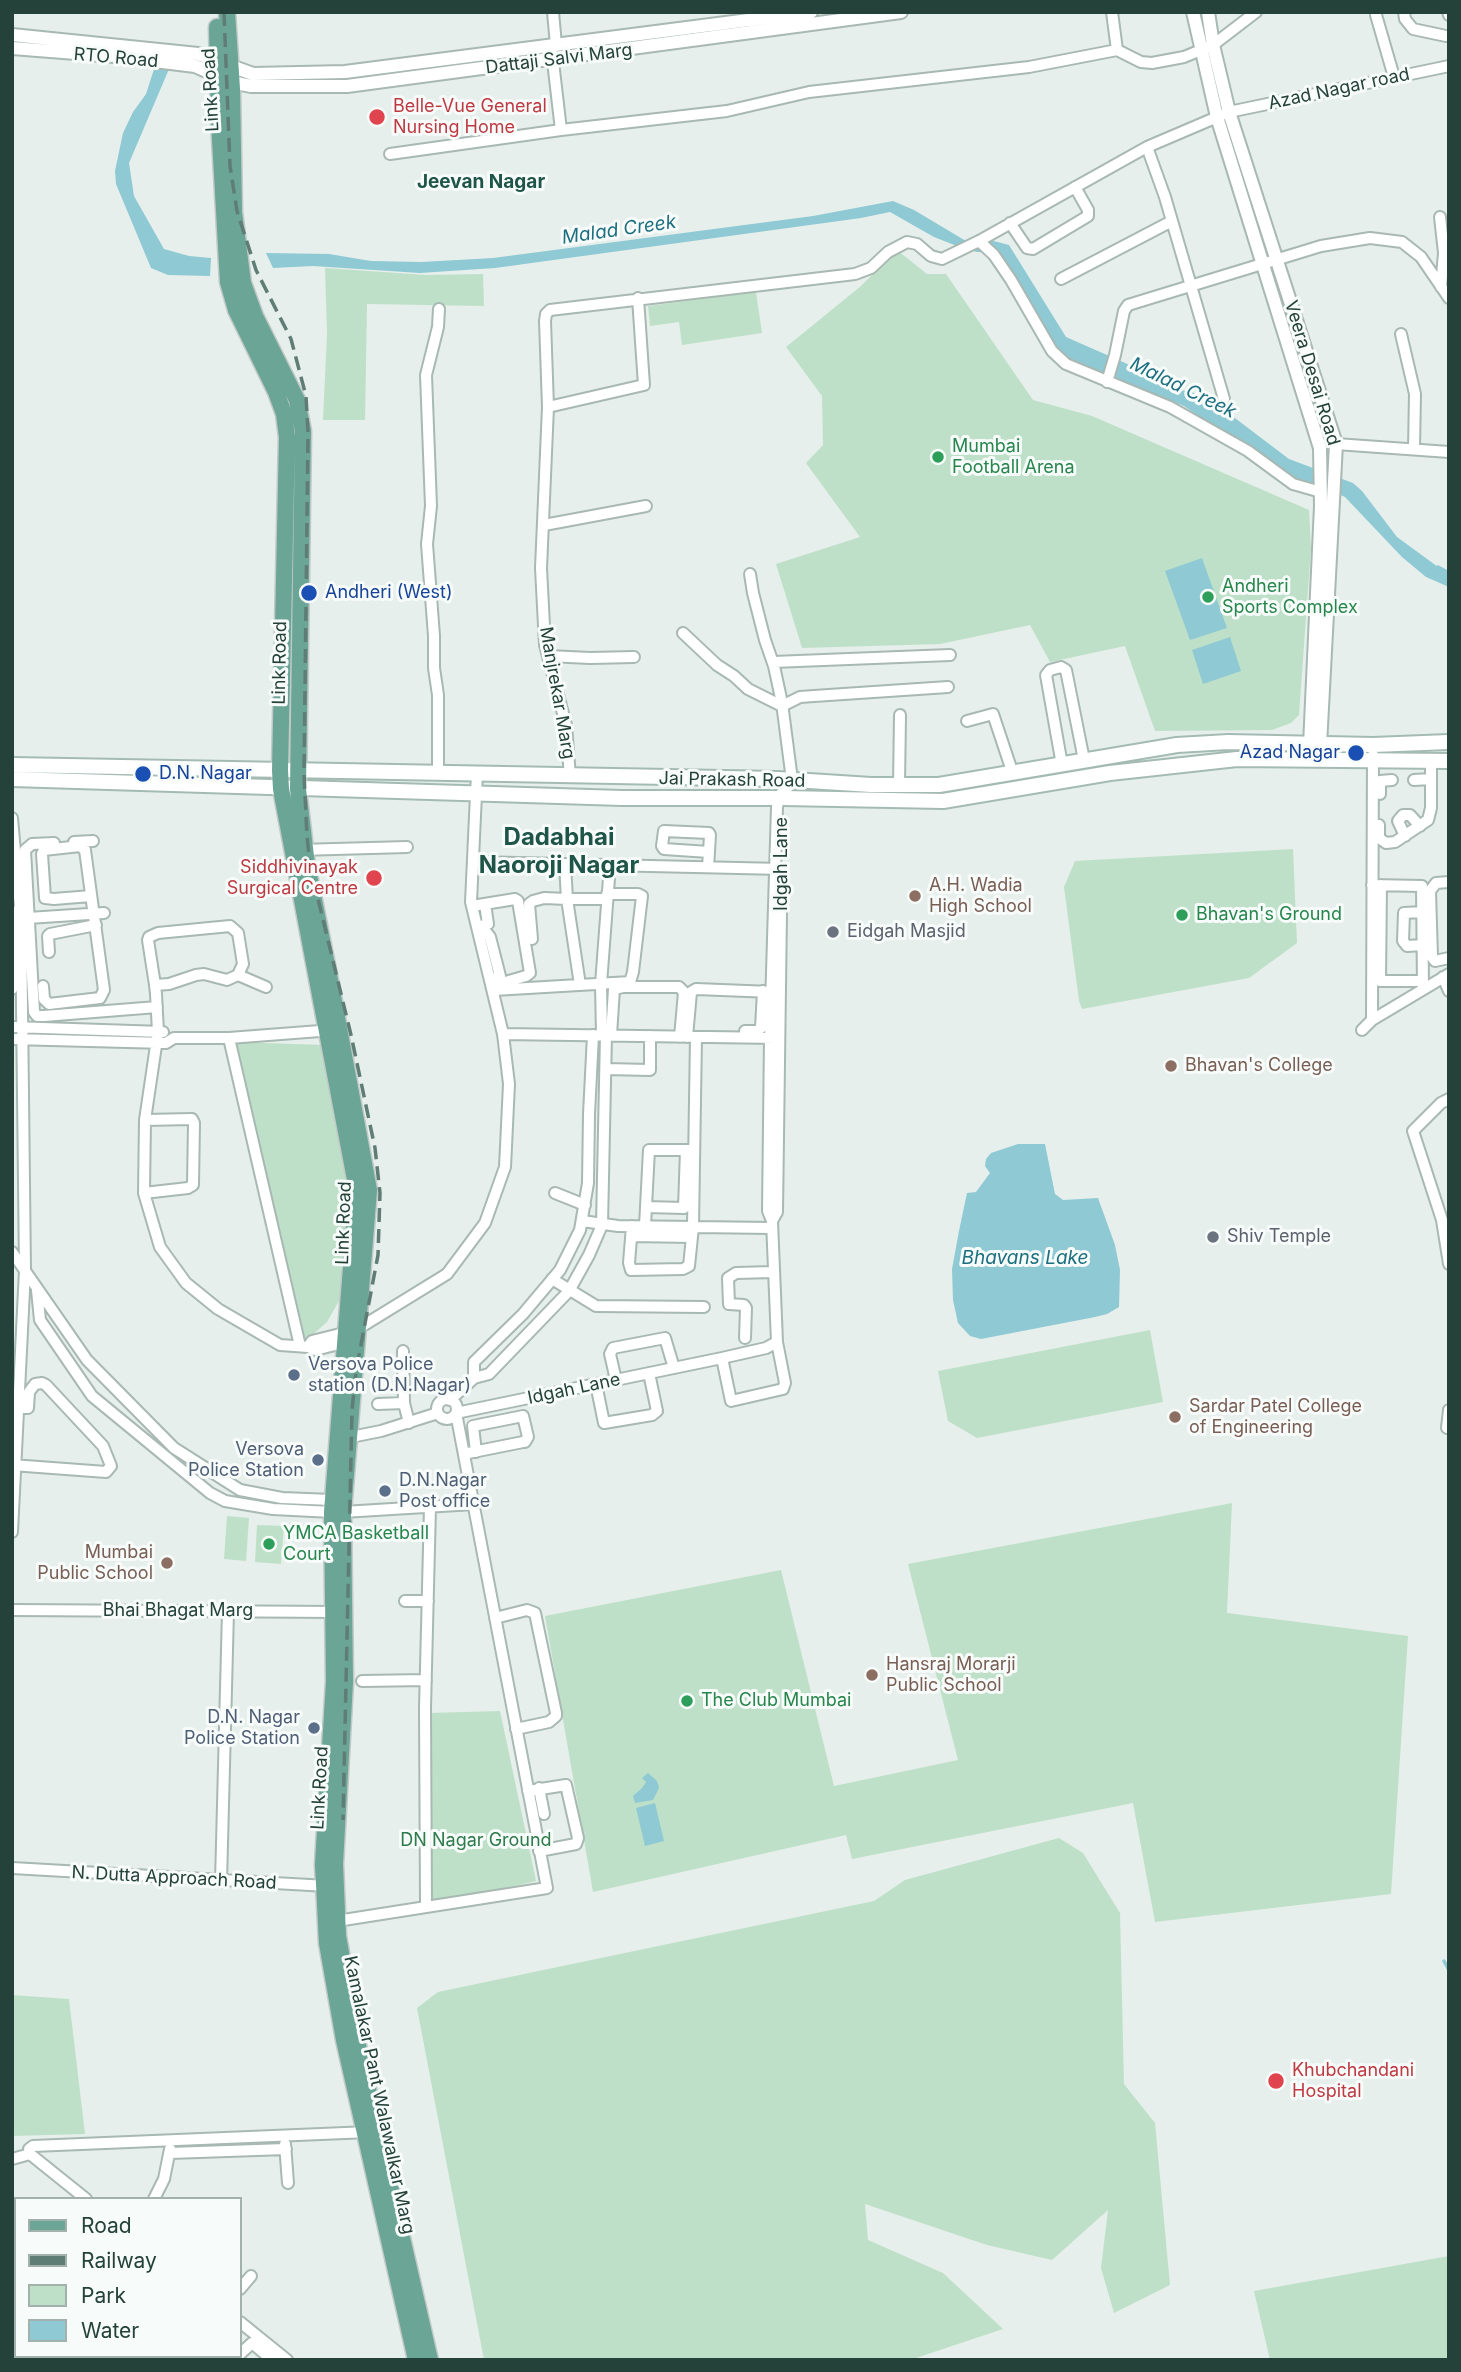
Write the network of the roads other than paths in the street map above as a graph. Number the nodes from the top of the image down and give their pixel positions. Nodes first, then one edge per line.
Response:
1 (216, 12) edge
2 (227, 12) edge
3 (553, 12) edge
4 (811, 12) edge
5 (901, 12) edge
6 (1112, 12) edge
7 (1193, 12) edge
8 (1208, 12) edge
9 (1256, 12) edge
10 (1404, 12) edge
11 (1376, 16) dead end
12 (12, 35) edge
13 (1448, 36) edge
14 (554, 45) junction
15 (1213, 45) junction
16 (12, 48) edge
17 (1117, 50) junction
18 (1200, 51) junction
19 (553, 60) junction
20 (1449, 66) edge
21 (224, 71) junction
22 (1394, 77) junction
23 (1223, 114) junction
24 (561, 130) junction
25 (1147, 147) junction
26 (390, 153) dead end
27 (1075, 187) junction
28 (1440, 217) dead end
29 (1172, 221) junction
30 (1010, 223) junction
31 (979, 242) junction
32 (1277, 259) junction
33 (1263, 263) junction
34 (1061, 279) dead end
35 (1191, 285) junction
36 (1441, 287) junction
37 (638, 298) junction
38 (1449, 298) edge
39 (439, 309) dead end
40 (1401, 334) dead end
41 (1105, 378) junction
42 (1224, 399) dead end
43 (548, 407) junction
44 (1336, 444) junction
45 (1414, 449) junction
46 (1449, 452) edge
47 (1321, 489) junction
48 (646, 506) dead end
49 (544, 525) junction
50 (750, 573) dead end
51 (683, 633) dead end
52 (950, 655) dead end
53 (548, 656) junction
54 (634, 657) dead end
55 (773, 662) junction
56 (948, 687) dead end
57 (782, 706) junction
58 (900, 715) dead end
59 (967, 721) dead end
60 (1080, 738) junction
61 (1449, 741) edge
62 (1058, 742) junction
63 (1315, 745) junction
64 (1373, 745) junction
65 (1084, 760) junction
66 (1374, 760) junction
67 (1431, 761) junction
68 (1449, 761) edge
69 (12, 765) edge
70 (1062, 765) junction
71 (280, 770) junction
72 (297, 770) junction
73 (438, 773) junction
74 (477, 773) junction
75 (1013, 774) junction
76 (570, 777) junction
77 (12, 779) edge
78 (1431, 779) junction
79 (792, 780) junction
80 (1392, 780) dead end
81 (1414, 780) dead end
82 (899, 785) junction
83 (290, 789) junction
84 (476, 794) junction
85 (1377, 794) junction
86 (779, 800) junction
87 (12, 818) edge
88 (1420, 827) junction
89 (1405, 836) junction
90 (93, 841) dead end
91 (407, 847) dead end
92 (299, 850) junction
93 (709, 852) dead end
94 (474, 862) junction
95 (565, 864) junction
96 (610, 865) junction
97 (708, 867) junction
98 (779, 869) junction
99 (1449, 882) edge
100 (1377, 885) junction
101 (91, 896) junction
102 (607, 897) junction
103 (567, 899) junction
104 (472, 906) junction
105 (486, 909) junction
106 (1423, 912) junction
107 (19, 917) edge
108 (98, 918) junction
109 (477, 927) junction
110 (1423, 945) junction
111 (48, 952) dead end
112 (1449, 958) edge
113 (238, 975) junction
114 (1446, 976) edge
115 (1375, 981) junction
116 (601, 984) junction
117 (155, 985) junction
118 (493, 985) junction
119 (580, 985) junction
120 (1423, 985) junction
121 (43, 986) dead end
122 (772, 986) junction
123 (266, 987) dead end
124 (537, 987) junction
125 (12, 989) edge
126 (1449, 991) edge
127 (157, 1007) junction
128 (1372, 1020) junction
129 (766, 1021) junction
130 (333, 1030) junction
131 (1362, 1030) dead end
132 (743, 1031) dead end
133 (17, 1033) edge
134 (690, 1033) junction
135 (503, 1034) junction
136 (603, 1035) junction
137 (650, 1036) junction
138 (157, 1037) junction
139 (229, 1038) junction
140 (776, 1038) junction
141 (606, 1074) junction
142 (591, 1079) junction
143 (17, 1087) edge
144 (241, 1090) junction
145 (228, 1094) dead end
146 (1449, 1099) edge
147 (589, 1114) junction
148 (606, 1114) junction
149 (145, 1120) junction
150 (689, 1150) junction
151 (144, 1193) junction
152 (555, 1193) dead end
153 (585, 1205) junction
154 (646, 1207) junction
155 (582, 1221) junction
156 (772, 1224) junction
157 (602, 1225) junction
158 (645, 1226) junction
159 (632, 1231) junction
160 (692, 1232) junction
161 (12, 1252) edge
162 (1449, 1264) edge
163 (25, 1270) junction
164 (774, 1272) junction
165 (552, 1279) junction
166 (37, 1288) junction
167 (569, 1291) junction
168 (704, 1307) dead end
169 (17, 1323) edge
170 (350, 1336) junction
171 (746, 1338) dead end
172 (777, 1342) junction
173 (304, 1347) junction
174 (403, 1351) dead end
175 (722, 1358) junction
176 (674, 1368) junction
177 (650, 1377) junction
178 (474, 1378) junction
179 (616, 1384) junction
180 (634, 1384) dead end
181 (597, 1387) junction
182 (450, 1400) junction
183 (404, 1403) junction
184 (378, 1404) dead end
185 (18, 1408) junction
186 (1449, 1410) edge
187 (438, 1413) junction
188 (456, 1413) junction
189 (409, 1423) junction
190 (1447, 1428) edge
191 (342, 1439) junction
192 (476, 1452) junction
193 (464, 1454) junction
194 (14, 1465) edge
195 (474, 1504) junction
196 (430, 1507) junction
197 (336, 1508) junction
198 (12, 1532) edge
199 (405, 1601) dead end
200 (428, 1601) junction
201 (12, 1610) edge
202 (228, 1611) junction
203 (339, 1612) junction
204 (495, 1618) junction
205 (426, 1680) junction
206 (362, 1681) dead end
207 (516, 1729) junction
208 (534, 1794) junction
209 (544, 1814) dead end
210 (540, 1851) junction
211 (12, 1868) edge
212 (221, 1882) junction
213 (329, 1886) junction
214 (426, 1907) junction
215 (337, 1921) junction
216 (337, 1967) junction
217 (373, 2132) junction
218 (285, 2135) junction
219 (184, 2138) junction
220 (170, 2139) junction
221 (286, 2149) junction
222 (185, 2152) junction
223 (170, 2153) junction
224 (30, 2154) junction
225 (12, 2159) edge
226 (288, 2183) dead end
227 (84, 2197) edge
228 (155, 2197) edge
229 (251, 2276) dead end
230 (242, 2287) edge
231 (242, 2324) edge
232 (242, 2352) edge
233 (285, 2359) edge
234 (190, 2360) edge
235 (200, 2360) edge
236 (272, 2360) edge
237 (416, 2360) edge
238 (430, 2360) edge

1 - 21 main road, Link Road
2 - 21 main road, Link Road
3 - 14 street
4 - 14 street, Dattaji Salvi Marg
5 - 19 street, Dattaji Salvi Marg
6 - 17 street
7 - 18 street
8 - 15 street, Veera Desai Road
9 - 15 street
10 - 13 street
11 - 22 street
12 - 21 street, RTO Road
14 - 19 street
14 - 21 street, Dattaji Salvi Marg
15 - 18 street
15 - 23 street, Veera Desai Road
16 - 21 street, RTO Road
17 - 18 street
17 - 24 street
18 - 23 street
19 - 21 street, Dattaji Salvi Marg
19 - 24 street
20 - 22 street, Azad Nagar road
21 - 71 main road, Link Road
21 - 72 main road, Link Road
22 - 23 street, Azad Nagar road
23 - 25 street, Azad Nagar road
23 - 32 street, Veera Desai Road
23 - 33 street
24 - 26 street
25 - 27 street, Azad Nagar road
25 - 29 street
27 - 30 street, Azad Nagar road
27 - 30 street
28 - 36 street
29 - 34 street
29 - 35 street
30 - 31 street, Azad Nagar road
31 - 37 street, Azad Nagar road
31 - 41 street
32 - 33 street
32 - 36 street
32 - 44 street, Veera Desai Road
33 - 35 street
33 - 47 street
35 - 41 street
35 - 42 street
36 - 38 street
37 - 43 street
37 - 43 street, Manjrekar Marg
39 - 73 street
40 - 45 street
41 - 47 street
43 - 49 street, Manjrekar Marg
44 - 45 street
44 - 63 street, Veera Desai Road
45 - 46 street
47 - 63 street
48 - 49 street
49 - 53 street, Manjrekar Marg
50 - 55 street
51 - 57 street
52 - 55 street
53 - 54 street
53 - 76 street, Manjrekar Marg
55 - 57 street
56 - 57 street
57 - 79 street
58 - 82 street
59 - 75 street
60 - 62 street
60 - 62 street
60 - 65 street
61 - 64 main road, Jai Prakash Road
62 - 70 street
63 - 64 main road, Jai Prakash Road
63 - 65 main road, Jai Prakash Road
64 - 66 street
65 - 70 main road, Jai Prakash Road
66 - 67 main road, Jai Prakash Road
66 - 85 street
66 - 86 main road, Jai Prakash Road
67 - 68 main road, Jai Prakash Road
67 - 78 street
69 - 71 main road, Jai Prakash Road
70 - 75 main road, Jai Prakash Road
71 - 72 main road, Jai Prakash Road
71 - 83 main road, Link Road
72 - 73 main road, Jai Prakash Road
72 - 83 main road, Link Road
73 - 74 main road, Jai Prakash Road
74 - 76 main road, Jai Prakash Road
74 - 84 street
75 - 82 main road, Jai Prakash Road
76 - 79 main road, Jai Prakash Road
77 - 83 main road, Jai Prakash Road
78 - 81 street
78 - 88 street
79 - 82 main road, Jai Prakash Road
79 - 86 street
80 - 85 street
83 - 84 main road, Jai Prakash Road
83 - 92 main road, Link Road
84 - 86 main road, Jai Prakash Road
84 - 94 street
85 - 89 street
85 - 100 street
86 - 98 street, Idgah Lane
87 - 107 street
88 - 89 street
88 - 89 street
90 - 107 street
91 - 92 street
92 - 130 main road, Link Road
93 - 97 street
94 - 95 street
94 - 104 street
95 - 96 street
95 - 103 street
96 - 97 street
96 - 102 street
97 - 98 street
98 - 122 street, Idgah Lane
99 - 112 street
100 - 106 street
100 - 115 street
101 - 101 street
101 - 108 street
102 - 103 street
102 - 116 street
102 - 116 street
103 - 119 street
103 - 124 street
104 - 105 street
104 - 109 street
105 - 109 street
105 - 118 street
106 - 110 street
106 - 110 street
107 - 108 street
107 - 125 street
107 - 127 street
107 - 133 street
108 - 111 street
108 - 121 street
109 - 118 street
110 - 120 street
113 - 117 street
113 - 117 street
113 - 123 street
114 - 120 street
114 - 126 street
115 - 120 street
115 - 128 street
116 - 119 street
116 - 136 street
117 - 127 street
118 - 124 street
118 - 135 street
119 - 124 street
120 - 128 street
122 - 129 street, Idgah Lane
122 - 134 street
122 - 140 street, Idgah Lane
127 - 138 street
128 - 131 street
129 - 132 street
129 - 140 street, Idgah Lane
130 - 139 street
130 - 170 main road, Link Road
133 - 138 street
133 - 143 street
134 - 136 street
134 - 137 street
134 - 140 street
134 - 150 street
135 - 136 street
135 - 170 street
136 - 137 street
136 - 141 street
136 - 142 street
137 - 141 street
138 - 139 street
138 - 149 street
139 - 144 street
140 - 156 street, Idgah Lane
141 - 142 street
141 - 148 street
142 - 147 street
143 - 163 street
144 - 145 street
144 - 173 street
146 - 162 street
147 - 148 street
147 - 153 street
148 - 157 street
149 - 151 street
149 - 151 street
150 - 154 street
150 - 154 street
150 - 160 street
151 - 173 street
152 - 153 street
153 - 155 street
154 - 158 street
155 - 157 street
155 - 165 street
156 - 160 street
156 - 164 street, Idgah Lane
157 - 159 street
157 - 167 street
158 - 159 street
158 - 160 street
159 - 160 street
159 - 160 street
161 - 163 street
163 - 166 street
163 - 169 street
164 - 171 street
164 - 172 street, Idgah Lane
165 - 167 street
165 - 178 street
166 - 197 street
166 - 197 street
167 - 168 street
167 - 178 street
169 - 185 street
170 - 173 street
170 - 191 main road, Kamalakar Pant Walawalkar Marg
172 - 175 street, Idgah Lane
172 - 175 street
174 - 183 street
175 - 176 street, Idgah Lane
176 - 177 street, Idgah Lane
176 - 179 street
177 - 179 street, Idgah Lane
177 - 180 street
177 - 181 street
178 - 182 street
179 - 181 street, Idgah Lane
181 - 188 street, Idgah Lane
182 - 187 street
182 - 188 street
183 - 184 street
183 - 189 street
185 - 194 street
185 - 194 street
186 - 190 street
187 - 188 street
187 - 189 street
188 - 193 street
189 - 191 street
191 - 197 main road, Kamalakar Pant Walawalkar Marg
192 - 192 street
192 - 193 street
193 - 195 street
194 - 198 street
195 - 196 street
195 - 204 street
196 - 197 street
196 - 200 street
197 - 203 main road, Kamalakar Pant Walawalkar Marg
199 - 200 street
200 - 205 street
201 - 202 street, Bhai Bhagat Marg
202 - 203 street, Bhai Bhagat Marg
202 - 212 street
203 - 213 main road, Kamalakar Pant Walawalkar Marg
204 - 207 street
204 - 207 street
205 - 206 street
205 - 214 street
207 - 208 street
208 - 209 street
208 - 210 street
208 - 210 street
210 - 214 street
211 - 212 street, N. Dutta Approach Road
212 - 213 street, N. Dutta Approach Road
213 - 215 main road
213 - 216 main road, Kamalakar Pant Walawalkar Marg
214 - 215 street
215 - 216 main road
216 - 217 main road, Kamalakar Pant Walawalkar Marg
217 - 218 street
217 - 237 main road, Kamalakar Pant Walawalkar Marg
217 - 238 main road
218 - 219 street
218 - 221 street
219 - 220 street
219 - 222 street
220 - 223 street
220 - 224 street
221 - 222 street
221 - 226 street
222 - 223 street
223 - 228 street
224 - 225 street
224 - 227 street
229 - 230 street
231 - 233 street
232 - 236 street
234 - 235 street

